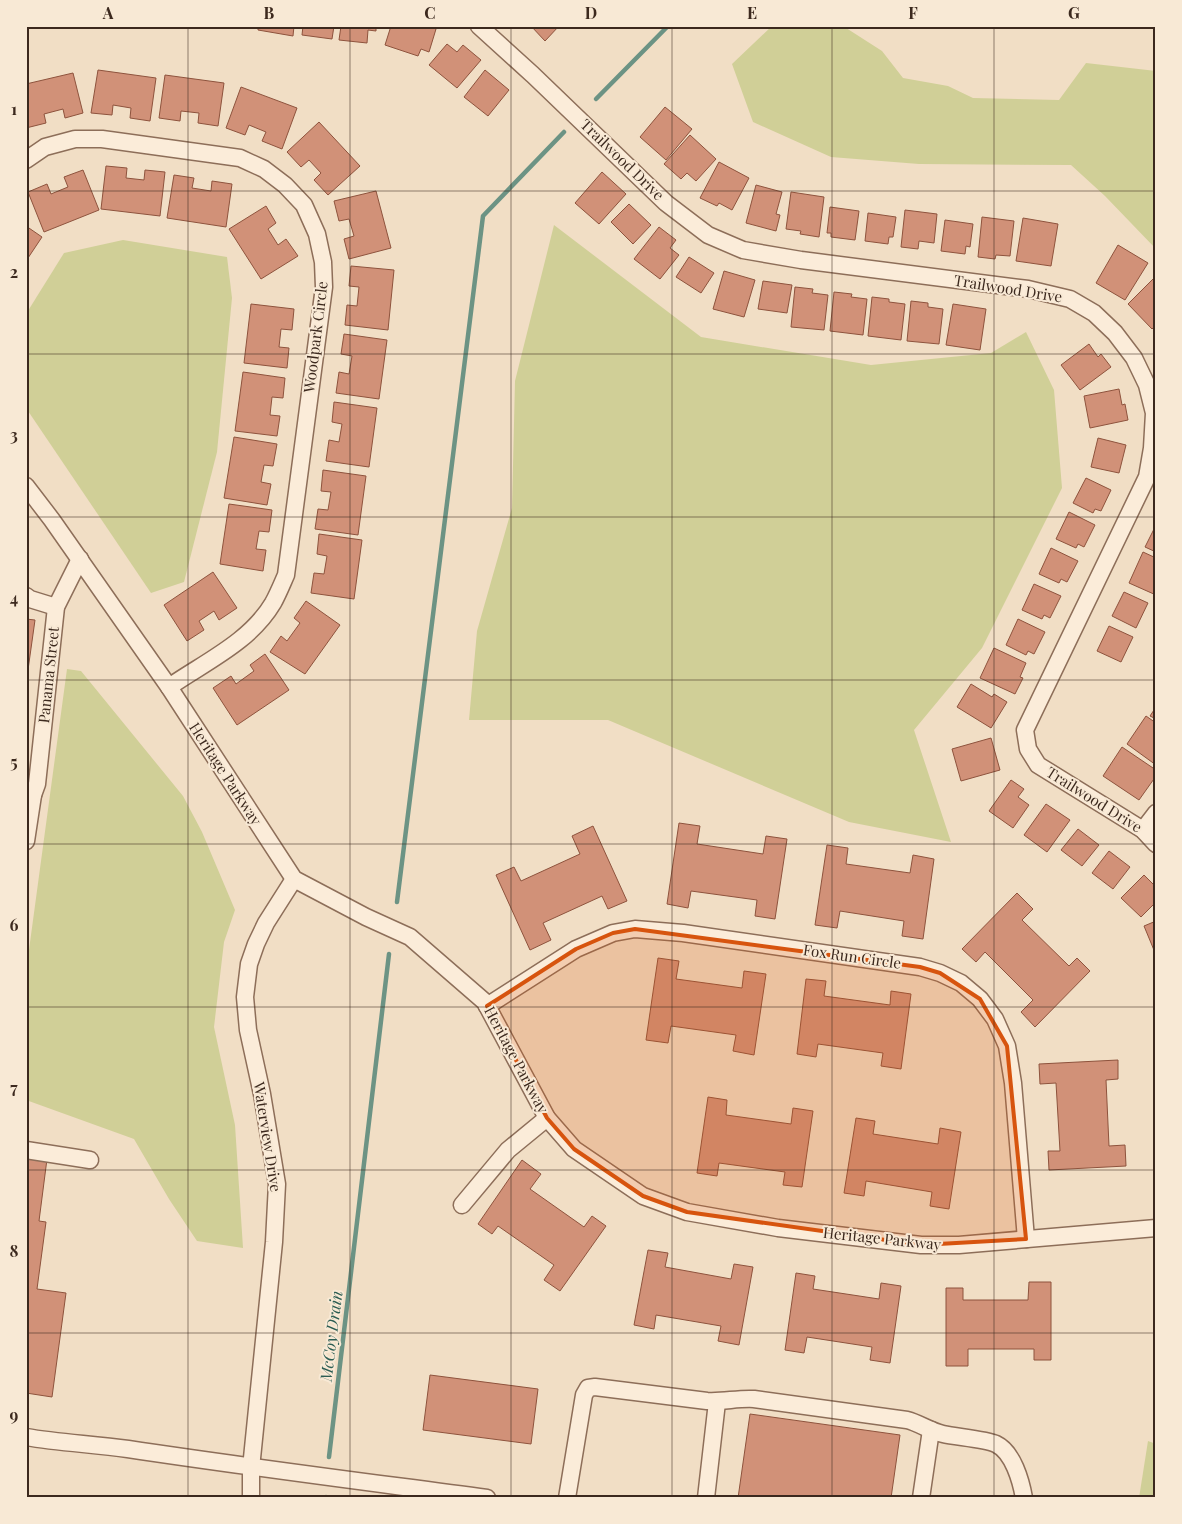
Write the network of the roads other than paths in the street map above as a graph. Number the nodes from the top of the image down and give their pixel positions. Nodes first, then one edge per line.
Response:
1 (479, 26) edge
2 (26, 160) edge
3 (29, 497) edge
4 (80, 559) junction
5 (26, 596) edge
6 (56, 606) junction
7 (169, 687) junction
8 (29, 797) edge
9 (1156, 813) edge
10 (1143, 830) junction
11 (26, 841) edge
12 (1156, 844) edge
13 (294, 878) junction
14 (487, 1006) junction
15 (547, 1118) junction
16 (26, 1150) edge
17 (90, 1160) dead end
18 (462, 1205) dead end
19 (1156, 1228) edge
20 (1026, 1240) junction
21 (717, 1402) junction
22 (931, 1430) junction
23 (26, 1436) edge
24 (250, 1468) junction
25 (251, 1498) edge
26 (485, 1498) edge
27 (567, 1498) edge
28 (706, 1498) edge
29 (920, 1498) edge
30 (1024, 1498) edge

1 - 10 street, Trailwood Drive
2 - 7 street, Woodpark Circle
3 - 4 street, Heritage Parkway
4 - 6 street, Panama Street
4 - 7 street, Heritage Parkway
5 - 6 street
6 - 8 street, Panama Street
7 - 13 street, Heritage Parkway
8 - 11 street, Panama Street
9 - 10 street
10 - 12 street, Trailwood Drive
13 - 14 street, Heritage Parkway
13 - 24 street, Waterview Drive
14 - 15 street, Heritage Parkway
14 - 20 street, Fox Run Circle
15 - 18 street
15 - 20 street, Heritage Parkway
16 - 17 street
19 - 20 street, Heritage Parkway
21 - 22 street
21 - 27 street
21 - 28 street
22 - 29 street
22 - 30 street
23 - 24 street
24 - 25 street, Waterview Drive
24 - 26 street

